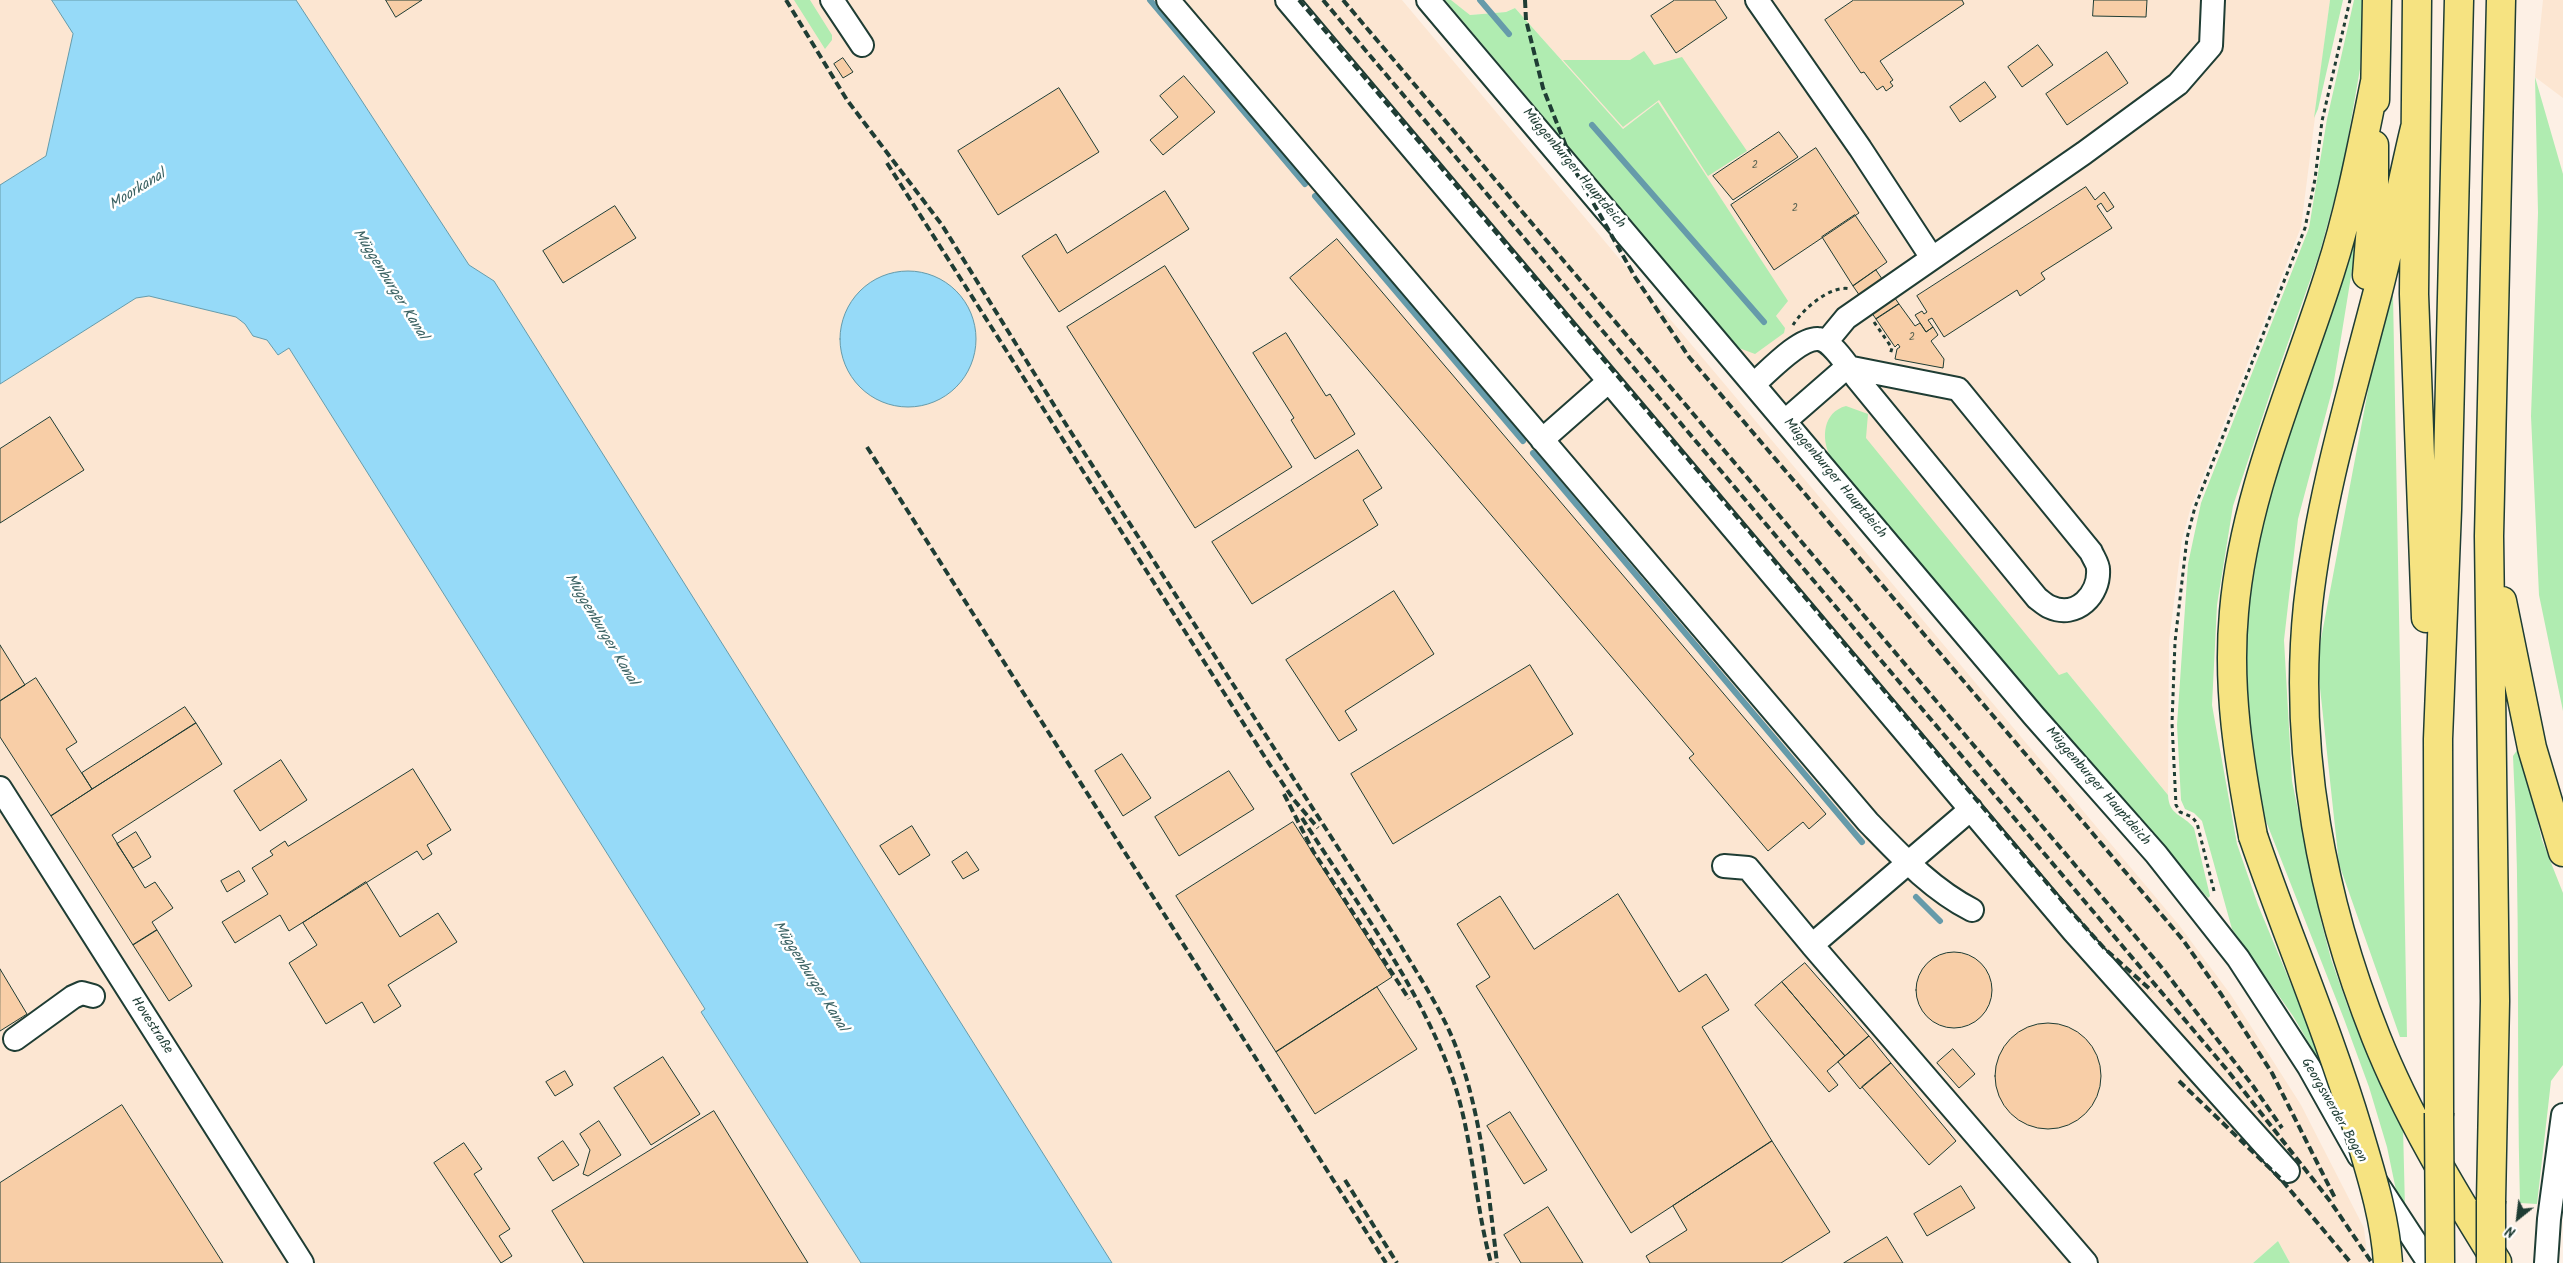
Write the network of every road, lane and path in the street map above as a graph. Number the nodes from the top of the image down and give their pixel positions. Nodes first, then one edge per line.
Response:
1 (832, 0) edge
2 (1168, 0) edge
3 (1287, 0) edge
4 (1428, 0) edge
5 (2213, 0) edge
6 (2350, 0) edge
7 (2377, 0) edge
8 (2417, 0) edge
9 (2459, 0) edge
10 (2501, 0) edge
11 (1768, 4) edge
12 (862, 45) dead end
13 (2375, 82) junction
14 (2415, 128) junction
15 (1932, 258) junction
16 (1827, 341) junction
17 (1847, 367) junction
18 (1609, 381) junction
19 (1754, 384) junction
20 (2348, 405) junction
21 (1785, 421) junction
22 (1542, 440) junction
23 (2489, 536) junction
24 (2438, 739) junction
25 (0, 788) edge
26 (1971, 809) junction
27 (2563, 852) edge
28 (1908, 863) junction
29 (1724, 866) dead end
30 (2214, 892) dead end
31 (1972, 910) dead end
32 (1812, 945) junction
33 (2238, 958) joint
34 (93, 996) dead end
35 (14, 1039) dead end
36 (2563, 1115) edge
37 (2288, 1171) dead end
38 (302, 1263) edge
39 (2086, 1263) edge
40 (2388, 1263) edge
41 (2429, 1263) edge
42 (2440, 1263) edge
43 (2491, 1263) edge
44 (2497, 1263) edge
45 (2546, 1263) edge

1 - 12 street
2 - 22 street
3 - 18 street
4 - 19 street, Müggenburger Hauptdeich
5 - 15 street
6 - 30 path
7 - 13 highway
8 - 14 highway
9 - 24 highway
10 - 23 highway
11 - 15 street
13 - 20 highway
13 - 40 highway, bridge
14 - 20 highway
14 - 24 highway
15 - 16 street
16 - 17 street
16 - 19 street
17 - 17 street
17 - 21 street
18 - 22 street
18 - 26 street
19 - 21 street, Müggenburger Hauptdeich
20 - 44 highway
21 - 33 street, Müggenburger Hauptdeich
22 - 28 street
23 - 27 highway
23 - 43 highway, bridge
24 - 42 highway, bridge
25 - 38 street, Hovestraße
26 - 28 street
26 - 37 street
28 - 31 street
28 - 32 street
29 - 32 street
32 - 39 street
33 - 41 street, Georgswerder Bogen
34 - 35 street
36 - 45 street

